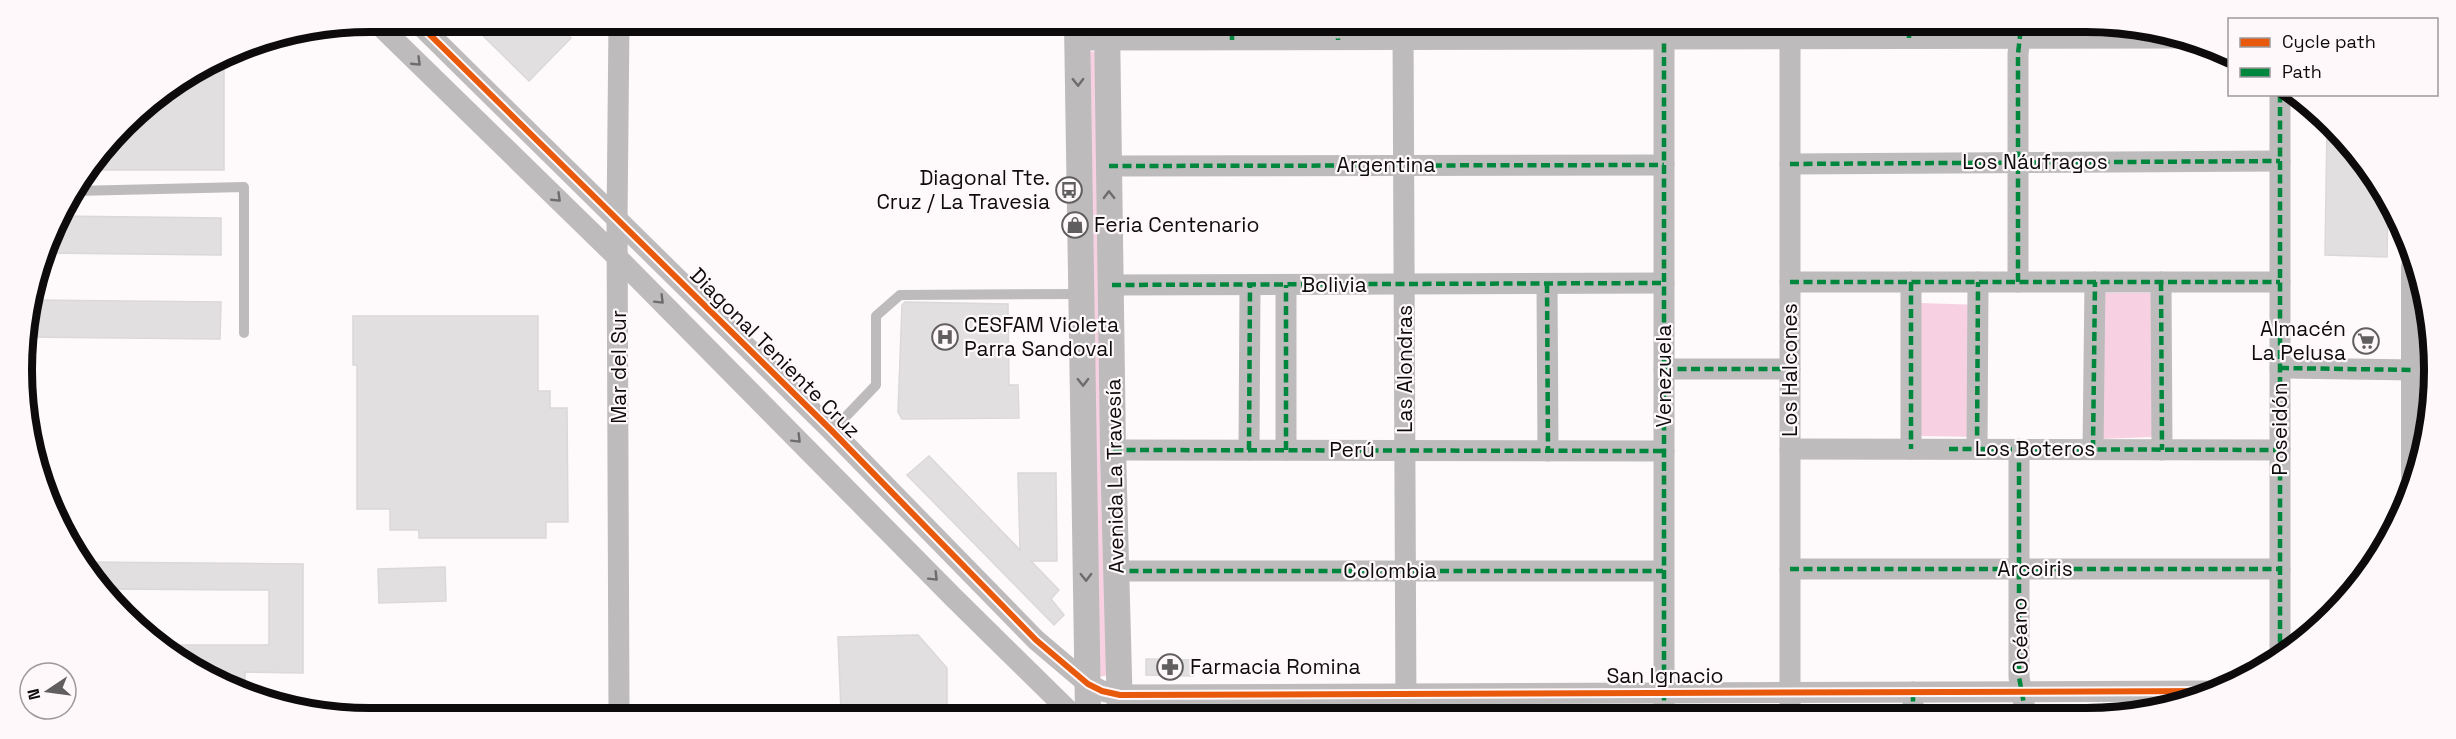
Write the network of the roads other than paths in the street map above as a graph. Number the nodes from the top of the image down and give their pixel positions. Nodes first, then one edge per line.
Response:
1 (386, 32) edge
2 (427, 32) edge
3 (619, 32) edge
4 (1077, 32) edge
5 (1108, 32) edge
6 (1232, 32) edge
7 (1338, 32) edge
8 (1403, 32) edge
9 (1624, 32) edge
10 (1790, 33) edge
11 (1909, 33) edge
12 (2021, 33) edge
13 (2138, 35) edge
14 (1664, 39) junction
15 (2280, 96) edge
16 (2280, 161) junction
17 (2018, 162) junction
18 (1790, 164) junction
19 (1404, 165) junction
20 (1664, 165) junction
21 (1108, 166) junction
22 (83, 191) edge
23 (617, 221) junction
24 (619, 259) junction
25 (1790, 282) junction
26 (1911, 282) junction
27 (1978, 282) junction
28 (2018, 282) junction
29 (2095, 282) junction
30 (2161, 282) junction
31 (2280, 282) junction
32 (1664, 283) junction
33 (1547, 284) junction
34 (1112, 285) junction
35 (1250, 285) junction
36 (1286, 285) junction
37 (1404, 285) junction
38 (2414, 286) edge
39 (1082, 294) junction
40 (244, 333) dead end
41 (2280, 368) junction
42 (1664, 369) junction
43 (1790, 369) junction
44 (2414, 370) junction
45 (832, 431) junction
46 (1790, 449) junction
47 (1911, 449) junction
48 (1977, 449) junction
49 (2019, 449) junction
50 (2093, 449) junction
51 (1113, 450) junction
52 (1249, 450) junction
53 (1286, 450) junction
54 (1405, 450) junction
55 (2162, 450) junction
56 (2280, 450) junction
57 (1548, 451) junction
58 (1664, 451) junction
59 (2414, 453) edge
60 (1790, 569) junction
61 (2019, 569) junction
62 (2280, 569) junction
63 (1116, 571) junction
64 (1406, 571) junction
65 (1664, 571) junction
66 (2280, 647) edge
67 (1088, 684) junction
68 (1790, 692) junction
69 (1912, 692) junction
70 (2022, 692) junction
71 (1664, 693) junction
72 (2160, 699) edge
73 (1120, 704) edge
74 (1406, 704) edge
75 (619, 708) edge
76 (1066, 708) edge
77 (1088, 708) edge
78 (1664, 708) edge
79 (1790, 708) edge
80 (1912, 708) edge
81 (2025, 708) edge

1 -> 24 street
2 - 23 street, Diagonal Teniente Cruz
3 - 23 street, Mar del Sur
4 - 5 street
4 -> 39 street, Avenida La Travesía
5 - 6 street
5 - 21 street, Avenida La Travesía
6 - 7 street
7 - 8 street
8 - 9 street
8 - 19 street, Las Alondras
9 - 14 street
10 - 11 street
10 - 14 street
10 - 18 street, Los Halcones
11 - 12 street
12 - 13 street
12 - 17 street
14 - 20 street, Venezuela
15 - 16 street, Poseidón
16 - 17 street, Los Náufragos
16 - 31 street, Poseidón
17 - 18 street, Los Náufragos
17 - 28 street
18 - 25 street, Los Halcones
19 - 20 street, Argentina
19 - 21 street, Argentina
19 - 37 street, Las Alondras
20 - 32 street, Venezuela
34 -> 21 street, Avenida La Travesía
22 - 40 lane
23 - 24 street, Mar del Sur
23 - 45 street, Diagonal Teniente Cruz
24 - 75 street, Mar del Sur
24 -> 76 street
25 - 26 street
25 - 43 street, Los Halcones
26 - 27 street
26 - 47 street
27 - 28 street
27 - 48 street
28 - 29 street
29 - 30 street
29 - 50 street
30 - 31 street
30 - 55 street
31 - 41 street, Poseidón
32 - 33 street, Bolivia
32 - 42 street, Venezuela
33 - 37 street, Bolivia
33 - 57 street
34 - 35 street, Bolivia
34 - 51 street, Avenida La Travesía
35 - 36 street, Bolivia
35 - 52 street
36 - 37 street, Bolivia
36 - 53 street
37 - 54 street, Las Alondras
38 - 44 street
39 - 45 lane
39 -> 67 street, Avenida La Travesía
41 - 44 street
41 - 56 street, Poseidón
42 - 43 street
42 - 58 street, Venezuela
43 - 46 street, Los Halcones
44 - 59 street
45 - 67 street, Diagonal Teniente Cruz
46 - 47 street, Los Boteros
46 - 60 street, Los Halcones
47 - 48 street, Los Boteros
48 - 49 street, Los Boteros
49 - 50 street, Los Boteros
49 - 61 street, Océano
50 - 55 street, Los Boteros
51 - 52 street, Perú
51 - 63 street, Avenida La Travesía
52 - 53 street, Perú
53 - 54 street, Perú
54 - 57 street, Perú
54 - 64 street, Las Alondras
55 - 56 street, Los Boteros
56 - 62 street, Poseidón
57 - 58 street, Perú
58 - 65 street, Venezuela
60 - 61 street, Arcoiris
60 - 68 street, Los Halcones
61 - 62 street, Arcoiris
61 - 70 street, Océano
62 - 66 street, Poseidón
63 - 64 street, Colombia
63 - 73 street, Avenida La Travesía
64 - 65 street, Colombia
64 - 74 street, Las Alondras
65 - 71 street, Venezuela
67 - 73 street, Diagonal Teniente Cruz
67 - 77 street, Avenida La Travesía
68 - 69 street, San Ignacio
68 - 71 street, San Ignacio
68 - 79 street, Los Halcones
69 - 70 street, San Ignacio
69 - 80 street
70 - 72 street, San Ignacio
70 - 81 street, Océano
71 - 74 street, San Ignacio
71 - 78 street, Venezuela
73 - 74 street, San Ignacio

